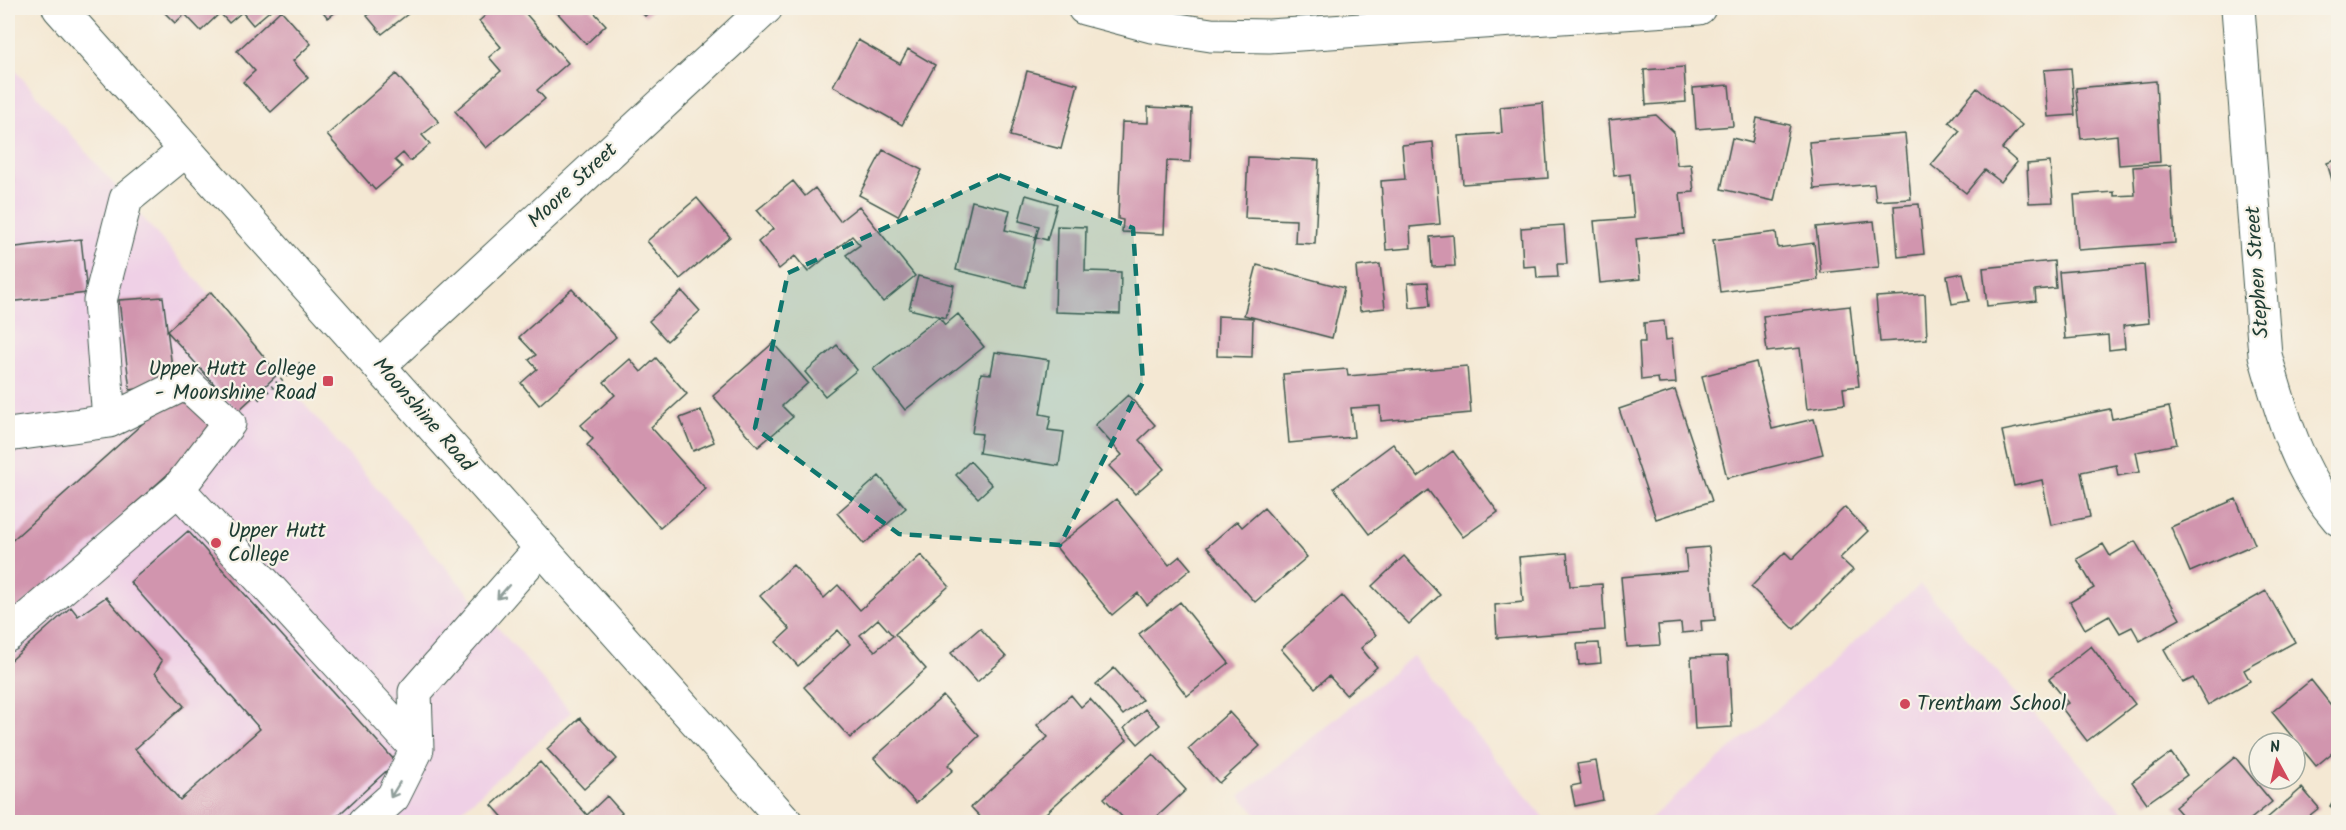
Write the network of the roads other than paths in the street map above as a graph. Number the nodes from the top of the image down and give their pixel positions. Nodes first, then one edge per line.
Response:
1 (59, 8) edge
2 (766, 8) edge
3 (1084, 8) edge
4 (1699, 8) edge
5 (2238, 8) edge
6 (186, 150) junction
7 (380, 365) junction
8 (109, 421) junction
9 (8, 435) edge
10 (178, 489) junction
11 (2338, 519) edge
12 (541, 548) junction
13 (8, 635) edge
14 (417, 749) junction
15 (365, 822) edge
16 (786, 822) edge

1 - 6 street, Moonshine Road
2 - 7 street, Moore Street
3 - 4 street
5 - 11 street, Stephen Street
6 - 7 street, Moonshine Road
6 - 8 street
7 - 12 street, Moonshine Road
8 - 9 street
8 - 10 street
10 - 13 street
10 - 14 street
12 -> 14 street
12 - 16 street, Moonshine Road
14 -> 15 street

